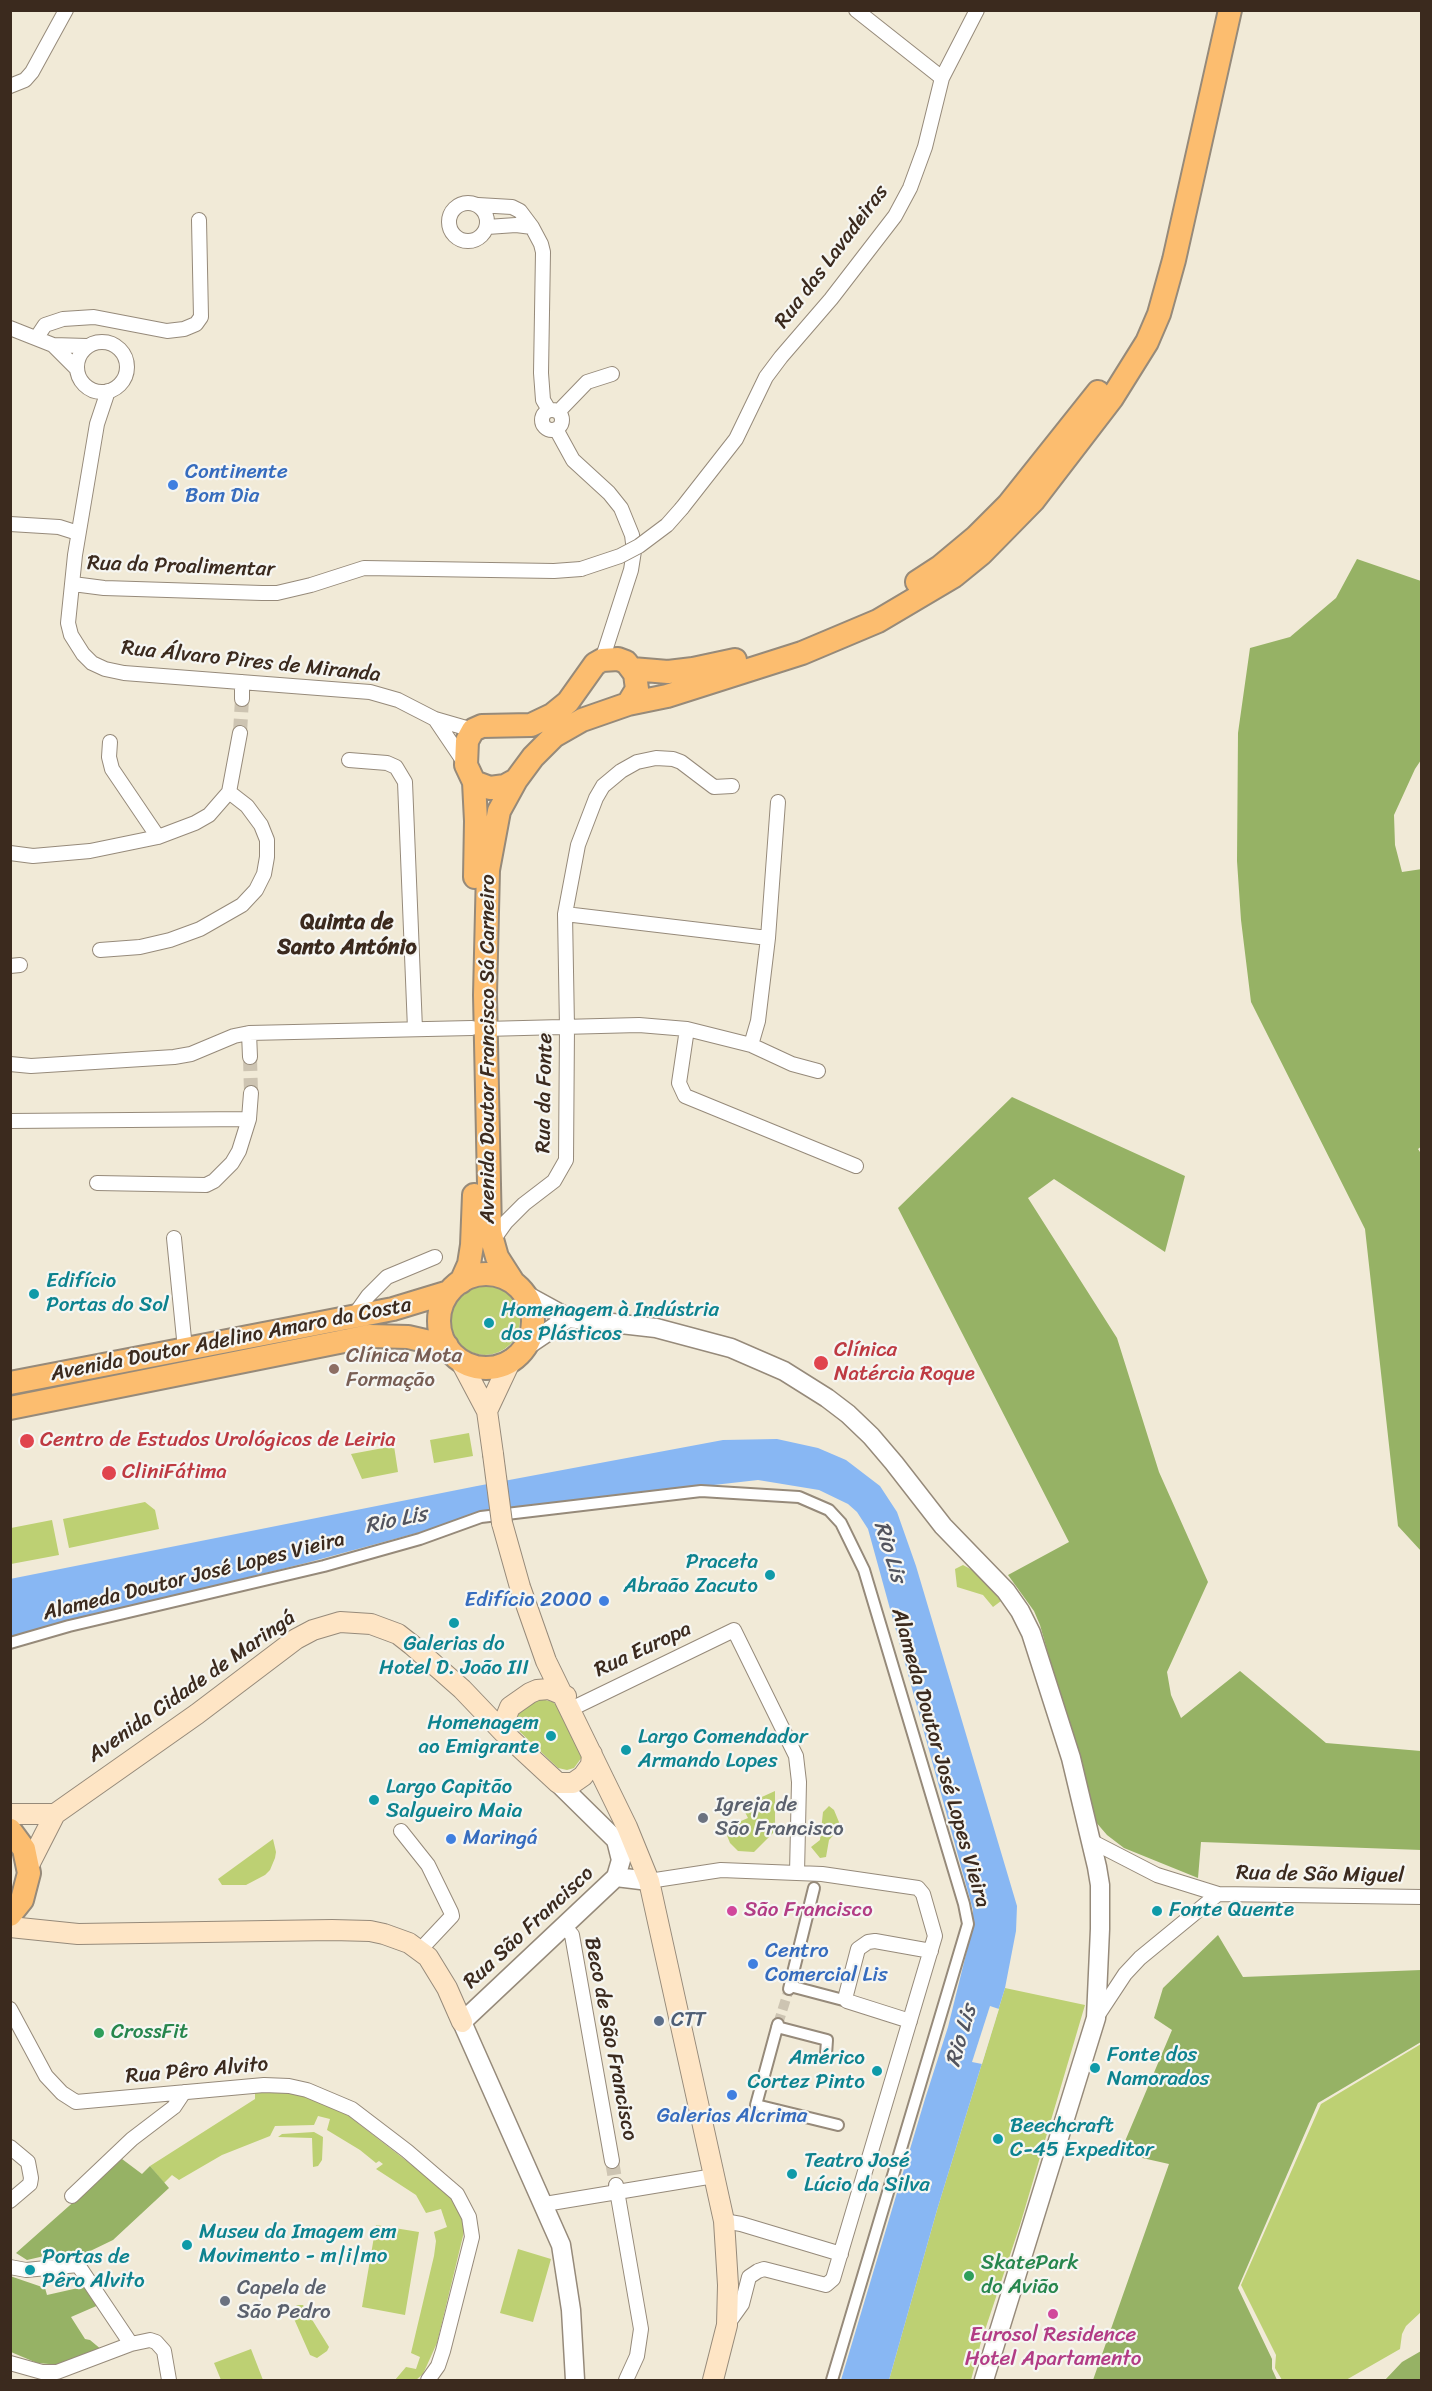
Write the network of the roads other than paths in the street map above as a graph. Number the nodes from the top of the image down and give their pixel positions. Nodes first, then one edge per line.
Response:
1 (66, 10) edge
2 (856, 10) edge
3 (977, 10) edge
4 (1217, 10) edge
5 (1230, 10) edge
6 (942, 78) junction
7 (10, 86) edge
8 (478, 205) junction
9 (199, 220) dead end
10 (487, 227) junction
11 (532, 227) junction
12 (10, 328) edge
13 (37, 337) junction
14 (53, 345) junction
15 (87, 346) junction
16 (77, 369) junction
17 (612, 374) dead end
18 (88, 388) junction
19 (108, 391) junction
20 (554, 411) junction
21 (97, 424) junction
22 (10, 524) edge
23 (78, 532) junction
24 (580, 569) joint
25 (73, 584) junction
26 (610, 633) junction
27 (602, 660) junction
28 (629, 665) junction
29 (242, 682) junction
30 (242, 699) tunnel mouth
31 (628, 704) junction
32 (435, 719) junction
33 (473, 730) junction
34 (240, 733) tunnel mouth
35 (110, 742) dead end
36 (349, 760) dead end
37 (470, 773) junction
38 (516, 780) junction
39 (732, 786) dead end
40 (229, 792) junction
41 (778, 802) dead end
42 (158, 837) junction
43 (10, 853) edge
44 (565, 914) junction
45 (768, 938) junction
46 (100, 950) dead end
47 (567, 1027) junction
48 (415, 1029) junction
49 (479, 1029) junction
50 (687, 1029) junction
51 (249, 1033) junction
52 (751, 1045) junction
53 (250, 1057) tunnel mouth
54 (10, 1064) edge
55 (818, 1071) dead end
56 (251, 1094) tunnel mouth
57 (249, 1119) junction
58 (10, 1121) edge
59 (856, 1166) dead end
60 (97, 1183) dead end
61 (174, 1238) dead end
62 (491, 1243) junction
63 (435, 1257) dead end
64 (455, 1287) junction
65 (519, 1289) junction
66 (353, 1317) junction
67 (568, 1318) junction
68 (185, 1349) junction
69 (453, 1353) junction
70 (518, 1354) junction
71 (10, 1383) edge
72 (10, 1408) edge
73 (487, 1411) junction
74 (10, 1643) edge
75 (546, 1660) junction
76 (537, 1690) junction
77 (568, 1703) junction
78 (478, 1706) junction
79 (510, 1707) junction
80 (504, 1733) junction
81 (592, 1754) junction
82 (558, 1783) junction
83 (10, 1814) edge
84 (55, 1814) junction
85 (10, 1830) edge
86 (401, 1831) dead end
87 (1086, 1840) junction
88 (28, 1867) junction
89 (797, 1873) junction
90 (616, 1877) junction
91 (649, 1881) junction
92 (814, 1888) dead end
93 (1218, 1894) junction
94 (1422, 1897) edge
95 (10, 1915) edge
96 (564, 1926) junction
97 (10, 1927) edge
98 (420, 1950) junction
99 (931, 1951) junction
100 (847, 2001) junction
101 (10, 2009) edge
102 (1096, 2018) junction
103 (910, 2020) junction
104 (462, 2022) junction
105 (826, 2055) dead end
106 (184, 2092) junction
107 (838, 2125) dead end
108 (10, 2147) edge
109 (612, 2161) tunnel mouth
110 (714, 2176) junction
111 (616, 2188) junction
112 (72, 2196) dead end
113 (10, 2202) edge
114 (544, 2204) junction
115 (724, 2221) junction
116 (841, 2254) junction
117 (10, 2267) edge
118 (727, 2325) junction
119 (130, 2344) junction
120 (10, 2363) edge
121 (170, 2380) edge
122 (428, 2380) edge
123 (575, 2380) edge
124 (626, 2380) edge
125 (713, 2380) edge
126 (832, 2380) edge
127 (984, 2380) edge

1 - 7 street
2 - 6 street
3 - 6 street, Rua das Lavadeiras
4 - 28 main road
5 - 31 main road
6 - 24 street, Rua das Lavadeiras, bridge
8 - 10 street
8 - 10 street
8 - 11 street
9 - 13 street
10 - 11 street
11 - 20 street
12 - 13 street, Rua Álvaro Pires de Miranda
13 - 14 street, Rua Álvaro Pires de Miranda
14 - 15 street, Rua Álvaro Pires de Miranda
14 - 16 street, Rua Álvaro Pires de Miranda
15 - 16 street
15 - 19 street, Rua Álvaro Pires de Miranda
16 - 18 street, Rua Álvaro Pires de Miranda
17 - 20 street
18 - 19 street
18 - 21 street, Rua Álvaro Pires de Miranda
19 - 21 street, Rua Álvaro Pires de Miranda
20 - 26 street
21 - 23 street, Rua Álvaro Pires de Miranda
22 - 23 street
23 - 25 street, Rua Álvaro Pires de Miranda
24 - 25 street, Rua da Proalimentar
25 - 29 street, Rua Álvaro Pires de Miranda
26 - 27 street
26 - 28 street
27 - 28 main road
27 - 33 main road
28 - 31 main road
29 - 30 street
29 - 32 street, Rua Álvaro Pires de Miranda
31 - 38 main road, Avenida Doutor Francisco Sá Carneiro
32 - 33 street, Rua Álvaro Pires de Miranda
32 - 37 street, Rua Álvaro Pires de Miranda
33 - 37 main road, Avenida Doutor Francisco Sá Carneiro
34 - 40 street
35 - 42 street
36 - 48 street
37 - 38 main road
37 - 49 main road, Avenida Doutor Francisco Sá Carneiro
38 - 49 main road, Avenida Doutor Francisco Sá Carneiro
39 - 44 street, Rua da Fonte
40 - 42 street
40 - 46 street
41 - 45 street
42 - 43 street
44 - 45 street
44 - 47 street, Rua da Fonte
45 - 52 street
47 - 49 street
47 - 50 street
47 - 62 street, Rua da Fonte
48 - 49 street
48 - 51 street
49 - 62 main road, Avenida Doutor Francisco Sá Carneiro
49 - 64 main road, Avenida Doutor Francisco Sá Carneiro
50 - 52 street
50 - 59 street
51 - 53 street
51 - 54 street
52 - 55 street
56 - 57 street
57 - 58 street
57 - 60 street
61 - 68 street
62 - 65 main road, Avenida Doutor Francisco Sá Carneiro
63 - 66 street
64 - 65 main road
64 - 66 main road, Avenida Doutor Adelino Amaro da Costa
64 - 69 main road
65 - 67 street
65 - 70 main road
66 - 68 main road, Avenida Doutor Adelino Amaro da Costa
67 - 70 street
67 - 87 street
68 - 71 main road, Avenida Doutor Adelino Amaro da Costa
69 - 70 main road
69 - 72 main road, Avenida Doutor Adelino Amaro da Costa
69 - 73 main road
70 - 73 main road
73 - 75 main road, bridge
74 - 126 street, Alameda Doutor José Lopes Vieira
75 - 76 main road
75 - 77 main road
76 - 77 main road
76 - 79 main road
77 - 81 main road
77 - 89 street, Rua Europa
78 - 79 main road
78 - 80 main road, Avenida Cidade de Maringá
78 - 84 main road, Avenida Cidade de Maringá
79 - 80 main road
80 - 82 main road, Avenida Cidade de Maringá
81 - 82 main road
81 - 91 main road
82 - 90 street, Avenida Cidade de Maringá
83 - 84 main road
84 - 88 main road, Avenida Cidade de Maringá
85 - 88 main road
86 - 98 street
87 - 93 street, Rua de São Miguel
87 - 102 street
88 - 95 main road
89 - 91 street, Rua São Francisco
89 - 99 street, Rua São Francisco
90 - 91 street, Rua São Francisco
90 - 96 street, Rua São Francisco
91 - 110 main road
92 - 100 street
93 - 94 street, Rua de São Miguel
93 - 102 street, Rua de São Miguel
96 - 104 street, Rua São Francisco
96 - 109 street, Beco de São Francisco
97 - 98 main road
98 - 104 main road
99 - 100 street
99 - 103 street
100 - 103 street
101 - 106 street, Rua Pêro Alvito
102 - 127 street
103 - 116 street
104 - 114 street
105 - 107 street
106 - 112 street
106 - 122 street, Rua Pêro Alvito
108 - 113 street
110 - 111 street
110 - 115 main road
111 - 114 street
111 - 124 street
114 - 123 street
115 - 116 street
115 - 118 main road
116 - 118 street
117 - 119 street
118 - 125 main road
119 - 120 street
119 - 121 street

